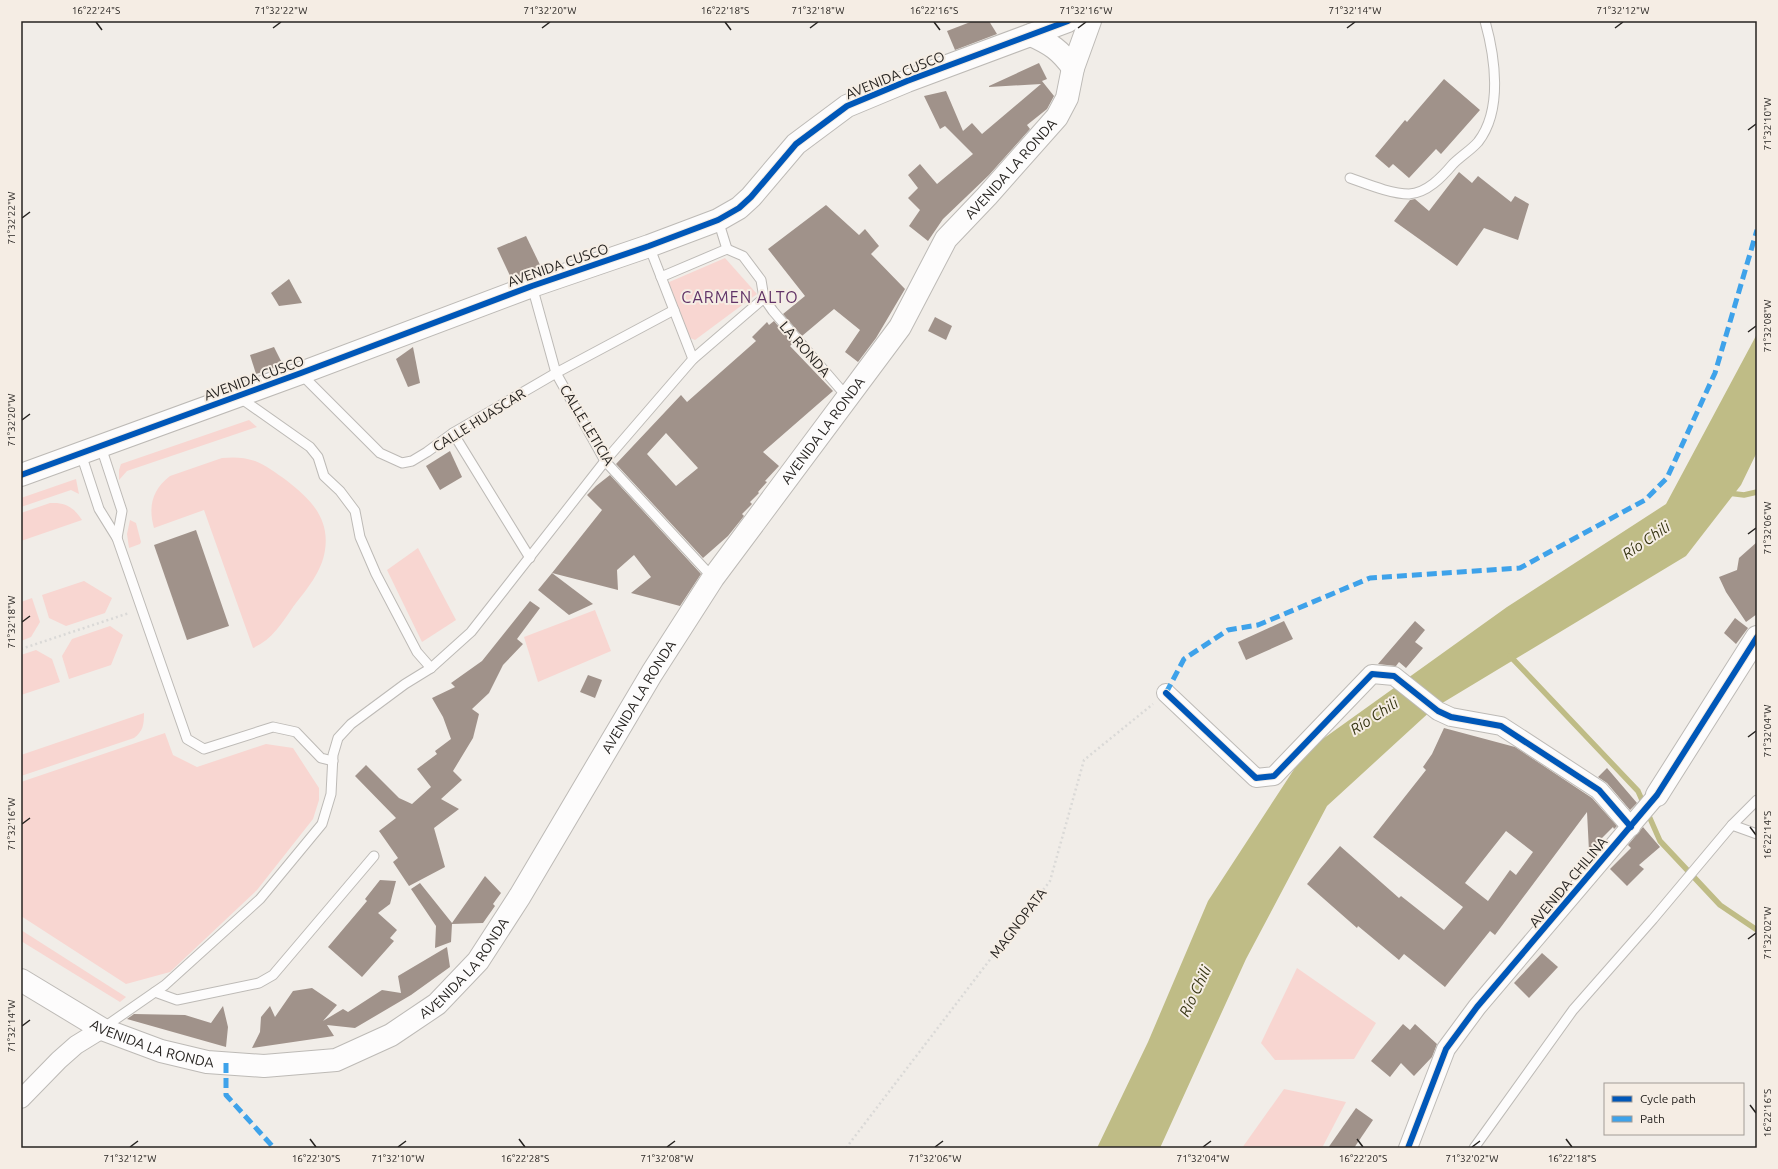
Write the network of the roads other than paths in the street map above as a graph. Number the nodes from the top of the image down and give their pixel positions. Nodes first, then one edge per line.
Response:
1 (1068, 21) edge
2 (1090, 21) edge
3 (1485, 21) edge
4 (1031, 35) junction
5 (1073, 68) junction
6 (1350, 178) dead end
7 (718, 220) junction
8 (650, 246) junction
9 (727, 249) junction
10 (661, 277) junction
11 (532, 286) junction
12 (764, 298) junction
13 (674, 310) junction
14 (693, 359) junction
15 (301, 373) junction
16 (556, 373) junction
17 (238, 397) junction
18 (848, 398) junction
19 (453, 433) junction
20 (91, 451) junction
21 (605, 461) junction
22 (21, 475) edge
23 (117, 538) junction
24 (530, 558) junction
25 (712, 578) junction
26 (1757, 637) edge
27 (431, 668) junction
28 (1166, 694) road end
29 (332, 761) junction
30 (1657, 794) joint
31 (1757, 800) edge
32 (1635, 821) junction
33 (1732, 825) junction
34 (1757, 834) edge
35 (374, 856) dead end
36 (21, 980) edge
37 (155, 992) junction
38 (102, 1029) junction
39 (21, 1099) edge
40 (1408, 1148) edge
41 (1474, 1148) edge

1 - 4 main road, AVENIDA CUSCO
2 - 5 main road, AVENIDA LA RONDA
3 - 6 lane
4 - 5 main road
4 - 7 main road, AVENIDA CUSCO
5 - 18 main road, AVENIDA LA RONDA
7 - 8 main road, AVENIDA CUSCO
7 - 9 lane
8 - 10 lane
8 - 11 main road, AVENIDA CUSCO
9 - 10 lane
9 - 12 lane
10 - 13 lane
11 - 15 main road, AVENIDA CUSCO
11 - 16 lane, CALLE LETICIA
12 - 14 lane
12 - 18 lane, LA RONDA
13 - 14 lane
13 - 16 lane, CALLE HUASCAR
14 - 21 lane
15 - 17 main road, AVENIDA CUSCO
15 - 19 lane, CALLE HUASCAR
16 - 19 lane, CALLE HUASCAR
16 - 21 lane, CALLE LETICIA
17 - 20 main road, AVENIDA CUSCO
17 - 27 lane
18 - 25 main road, AVENIDA LA RONDA
19 - 24 lane
20 - 22 main road, AVENIDA CUSCO
20 - 23 lane
20 - 23 lane
21 - 24 lane
21 - 25 lane, CALLE LETICIA
23 - 29 lane
24 - 27 lane
25 - 38 main road, AVENIDA LA RONDA
26 - 30 main road, AVENIDA CHILINA
27 - 29 lane
28 - 32 street
29 - 37 lane
30 - 32 street, AVENIDA CHILINA
31 - 33 lane
32 - 40 street, AVENIDA CHILINA
33 - 34 lane
33 - 41 lane
35 - 37 lane
36 - 38 main road, AVENIDA LA RONDA
37 - 38 lane
38 - 39 street

